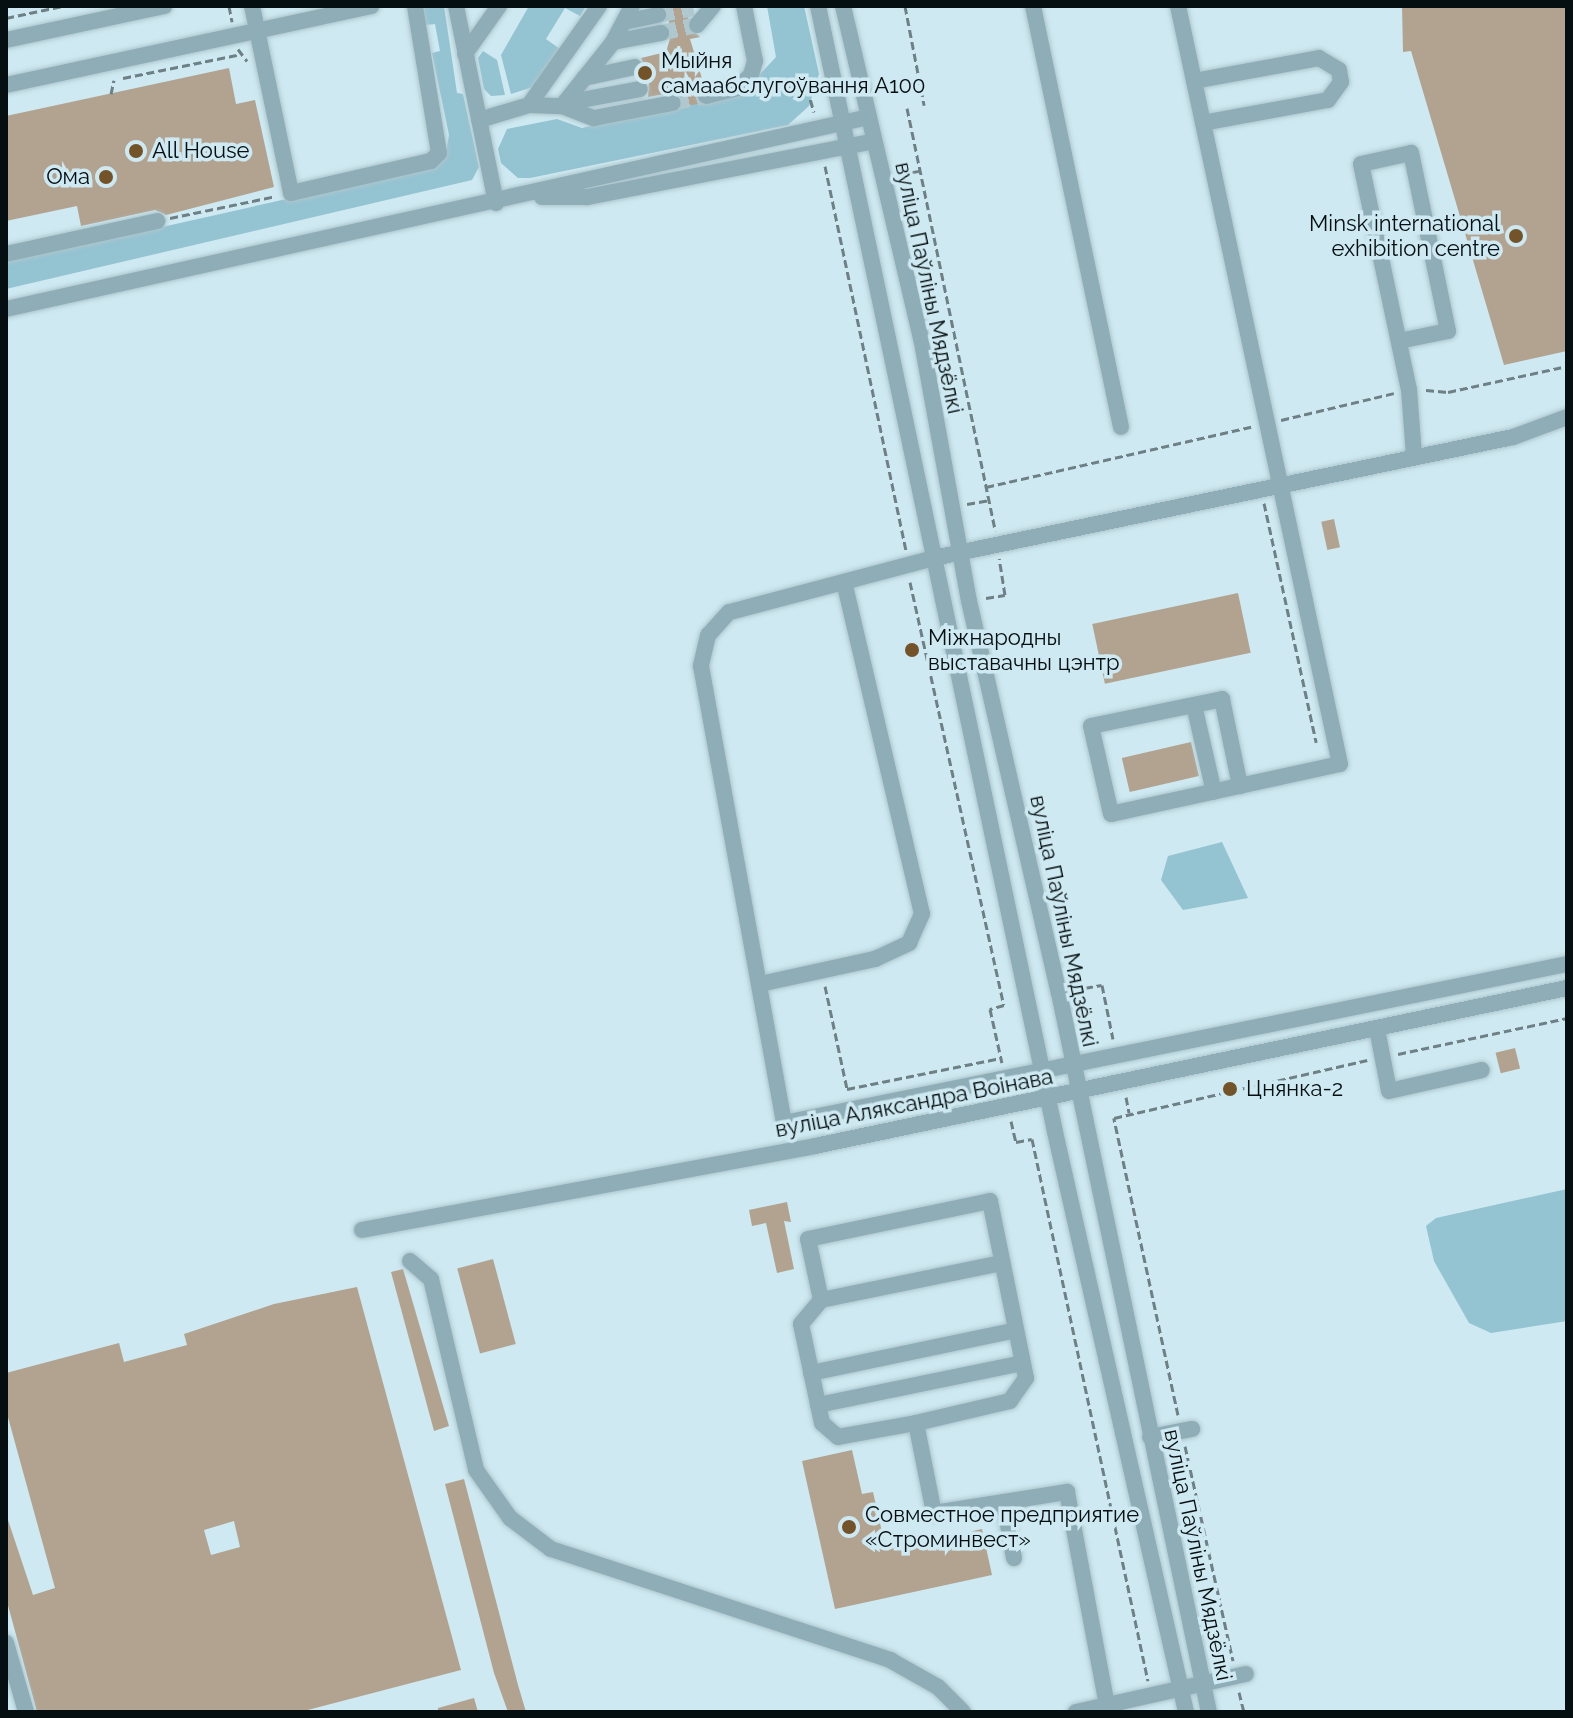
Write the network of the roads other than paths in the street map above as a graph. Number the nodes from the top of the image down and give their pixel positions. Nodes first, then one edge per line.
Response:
1 (164, 6) edge
2 (252, 6) edge
3 (372, 6) edge
4 (415, 6) edge
5 (456, 6) edge
6 (499, 6) edge
7 (599, 6) edge
8 (632, 6) edge
9 (713, 6) edge
10 (744, 6) edge
11 (818, 6) edge
12 (843, 6) edge
13 (1033, 6) edge
14 (1178, 6) edge
15 (697, 13) tunnel mouth
16 (658, 15) tunnel mouth
17 (624, 22) junction
18 (257, 30) junction
19 (661, 33) tunnel mouth
20 (6, 40) edge
21 (613, 42) junction
22 (465, 54) junction
23 (1194, 81) junction
24 (6, 85) edge
25 (571, 95) junction
26 (706, 96) tunnel mouth
27 (673, 103) tunnel mouth
28 (529, 105) junction
29 (869, 117) junction
30 (479, 120) junction
31 (843, 122) junction
32 (1203, 123) junction
33 (874, 141) junction
34 (847, 145) junction
35 (525, 198) junction
36 (496, 203) junction
37 (157, 221) road end
38 (6, 254) edge
39 (6, 309) edge
40 (1399, 341) junction
41 (1567, 417) edge
42 (1121, 427) dead end
43 (1414, 456) junction
44 (1281, 487) junction
45 (960, 553) junction
46 (934, 558) junction
47 (844, 582) junction
48 (1194, 705) junction
49 (1240, 786) junction
50 (1214, 792) junction
51 (1567, 964) edge
52 (760, 984) junction
53 (1567, 988) edge
54 (1377, 1029) junction
55 (1073, 1063) junction
56 (1042, 1069) junction
57 (1482, 1070) dead end
58 (1079, 1093) junction
59 (1048, 1098) junction
60 (362, 1230) dead end
61 (410, 1261) dead end
62 (1002, 1263) junction
63 (821, 1300) junction
64 (1016, 1330) junction
65 (1023, 1363) junction
66 (811, 1373) junction
67 (818, 1405) junction
68 (916, 1423) junction
69 (1187, 1430) road end
70 (1150, 1437) junction
71 (1004, 1502) junction
72 (1014, 1558) dead end
73 (6, 1643) edge
74 (1240, 1676) road end
75 (1204, 1685) junction
76 (1181, 1690) junction
77 (1107, 1709) edge
78 (26, 1712) edge
79 (963, 1712) edge
80 (1076, 1712) edge
81 (1186, 1712) edge
82 (1209, 1712) edge

1 - 20 street
2 - 18 street
3 - 18 street
4 - 18 street
5 - 22 street
6 - 22 street
7 - 28 street
8 - 17 street
9 - 15 street
10 - 26 street
11 - 31 street, вуліца Паўліны Мядзёлкі
12 - 29 street, вуліца Паўліны Мядзёлкі
13 - 42 street
14 - 23 street
16 - 17 street
17 - 21 street
18 - 24 street
19 - 21 street
21 - 25 street
22 - 30 street
23 - 32 street
23 - 32 street
25 - 25 street
25 - 27 street
25 - 28 street
28 - 30 street
29 - 31 street
29 - 33 street, вуліца Паўліны Мядзёлкі
30 - 36 street
31 - 34 street, вуліца Паўліны Мядзёлкі
31 - 35 street
32 - 44 street
33 - 34 street
33 - 45 street, вуліца Паўліны Мядзёлкі
34 - 35 street
34 - 46 street, вуліца Паўліны Мядзёлкі
35 - 36 street
36 - 39 street
37 - 38 street
40 - 40 street
40 - 43 street
41 - 43 street
43 - 44 street
44 - 45 street
44 - 49 street
45 - 46 street
45 - 55 street, вуліца Паўліны Мядзёлкі
46 - 47 street
46 - 56 street, вуліца Паўліны Мядзёлкі
47 - 52 street
47 - 52 street
48 - 49 street
48 - 50 street
48 - 50 street
49 - 50 street
51 - 55 street, вуліца Аляксандра Воінава
52 - 56 street, вуліца Аляксандра Воінава
53 - 54 street, вуліца Аляксандра Воінава
54 - 57 street
54 - 58 street, вуліца Аляксандра Воінава
55 - 56 street, вуліца Аляксандра Воінава
55 - 58 street, вуліца Паўліны Мядзёлкі
56 - 59 street, вуліца Паўліны Мядзёлкі
58 - 59 street, вуліца Аляксандра Воінава
58 - 70 street, вуліца Паўліны Мядзёлкі
59 - 60 street, вуліца Аляксандра Воінава
59 - 76 street, вуліца Паўліны Мядзёлкі
61 - 79 street
62 - 63 street
62 - 63 street
62 - 64 street
63 - 66 street
64 - 65 street
64 - 66 street
65 - 67 street
65 - 68 street
66 - 67 street
67 - 68 street
68 - 71 street
69 - 70 street
70 - 75 street, вуліца Паўліны Мядзёлкі
71 - 72 street
71 - 77 street
73 - 78 street
74 - 75 street
75 - 76 street
75 - 82 street, вуліца Паўліны Мядзёлкі
76 - 77 street
76 - 81 street, вуліца Паўліны Мядзёлкі
77 - 80 street

